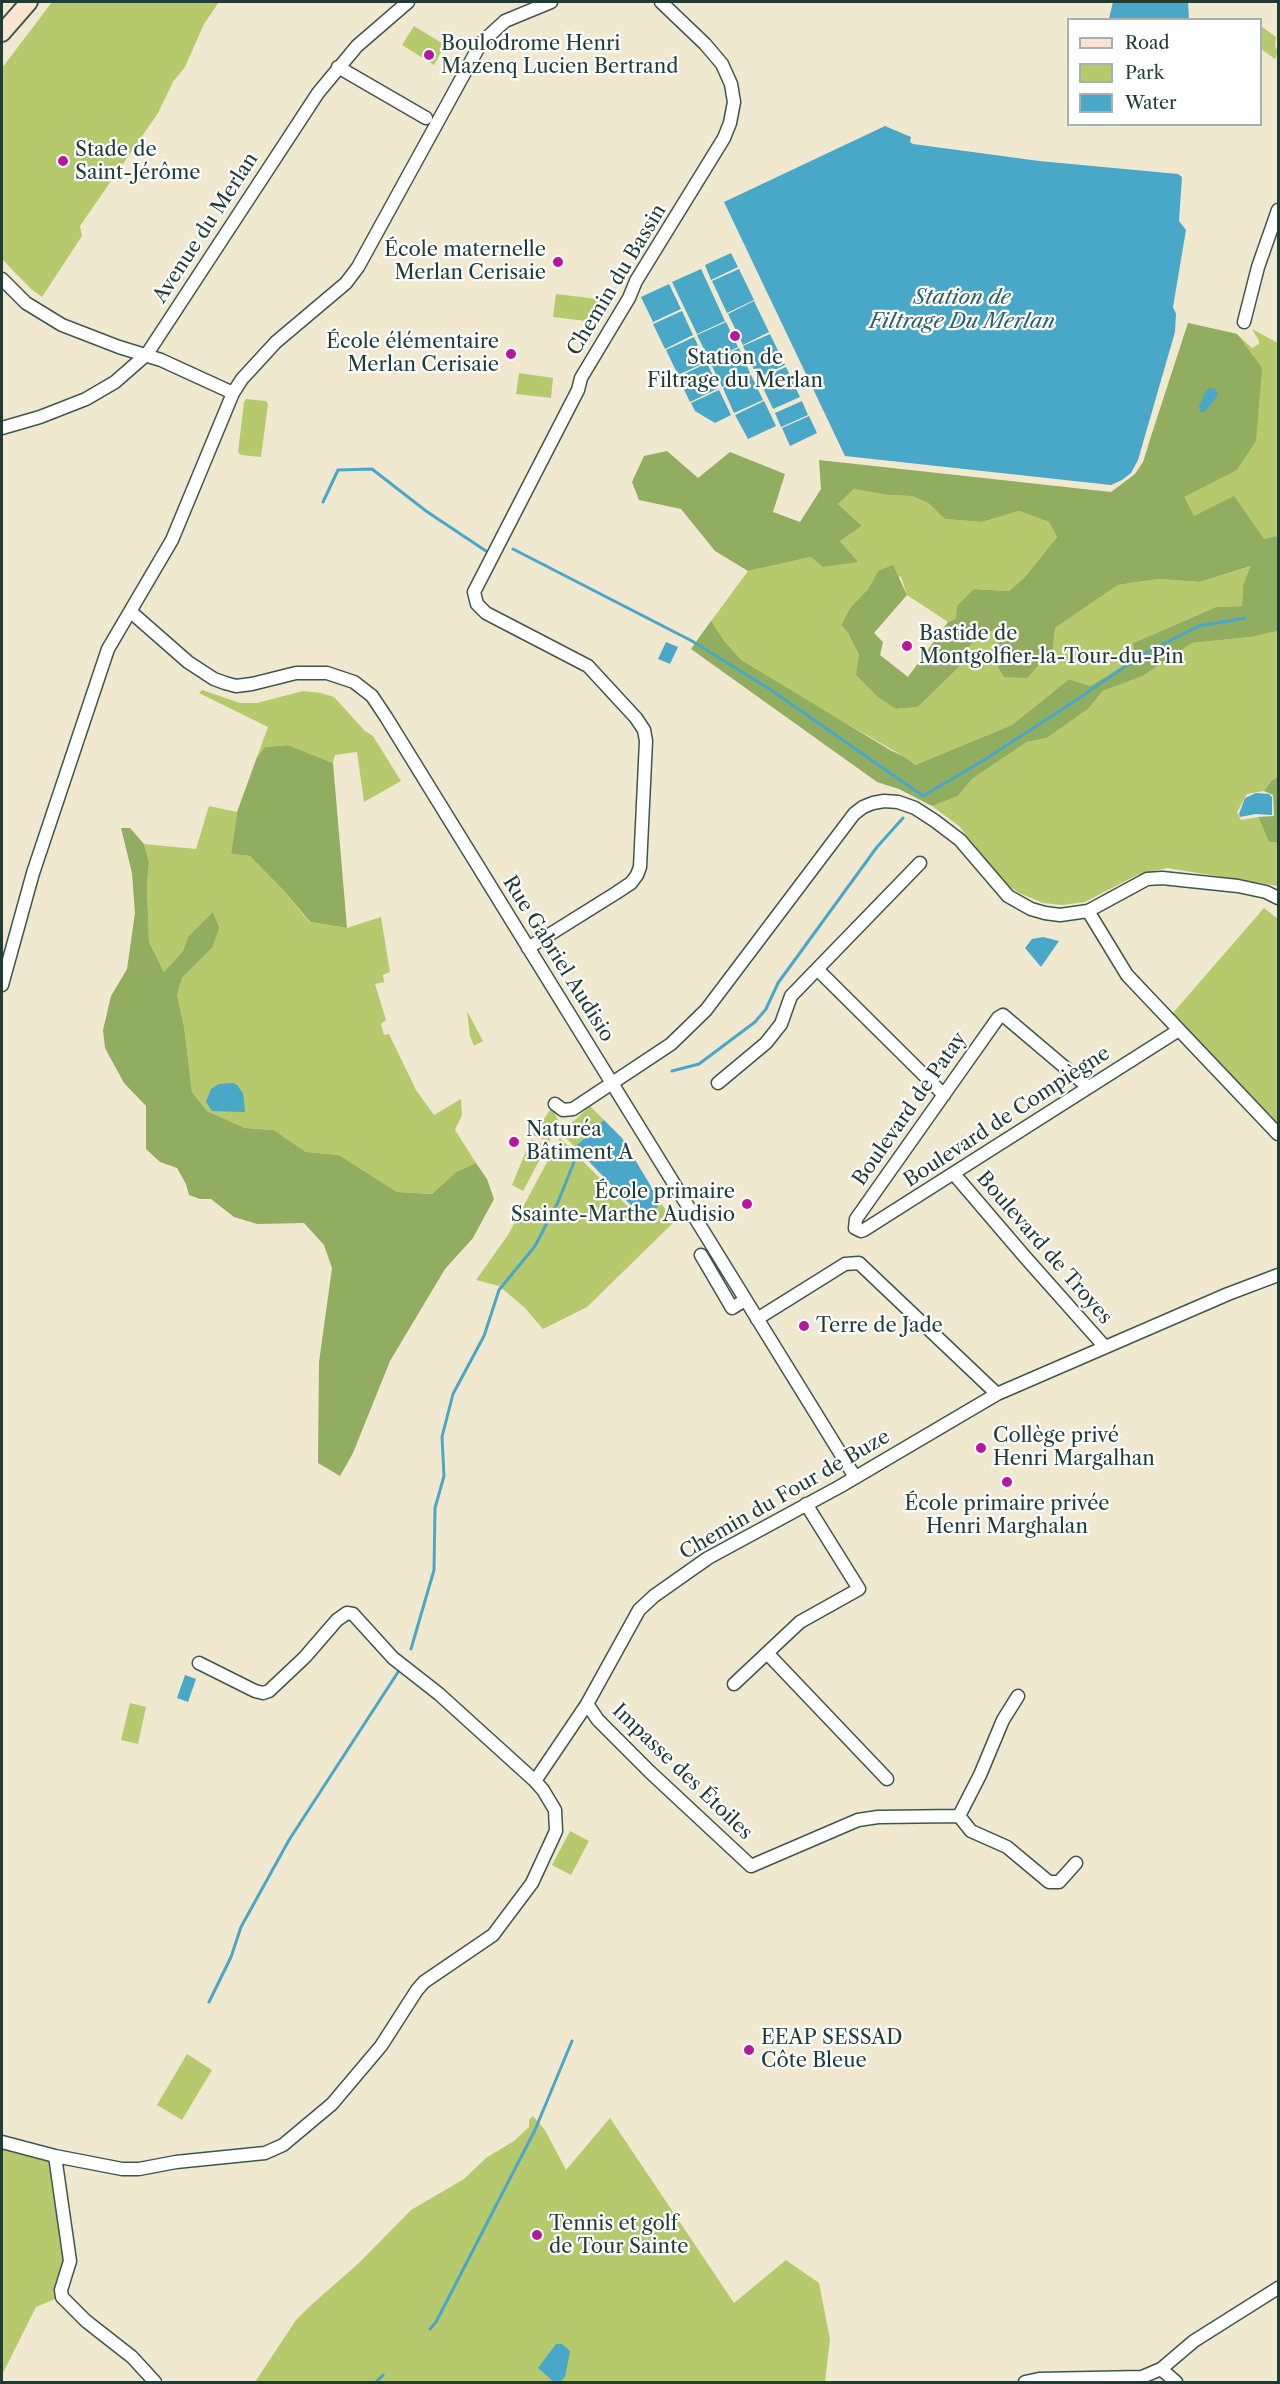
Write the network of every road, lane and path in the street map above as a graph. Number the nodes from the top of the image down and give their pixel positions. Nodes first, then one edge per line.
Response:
1 (29, 2) edge
2 (408, 2) edge
3 (551, 2) edge
4 (662, 2) edge
5 (2, 33) edge
6 (338, 67) junction
7 (426, 118) dead end
8 (1278, 210) edge
9 (2, 279) edge
10 (1244, 322) dead end
11 (147, 354) junction
12 (234, 393) junction
13 (2, 416) edge
14 (15, 424) junction
15 (2, 428) edge
16 (131, 612) junction
17 (920, 863) dead end
18 (1278, 898) edge
19 (1088, 911) junction
20 (528, 948) junction
21 (817, 969) junction
22 (2, 985) edge
23 (1179, 1030) junction
24 (612, 1083) junction
25 (718, 1083) dead end
26 (1088, 1088) junction
27 (944, 1095) junction
28 (555, 1104) dead end
29 (1278, 1134) edge
30 (954, 1174) junction
31 (855, 1228) joint
32 (701, 1255) dead end
33 (1278, 1275) edge
34 (745, 1300) junction
35 (757, 1319) junction
36 (1105, 1347) junction
37 (997, 1394) junction
38 (855, 1477) junction
39 (806, 1504) junction
40 (767, 1653) junction
41 (199, 1663) dead end
42 (734, 1684) dead end
43 (1018, 1695) dead end
44 (587, 1704) junction
45 (887, 1779) dead end
46 (535, 1781) junction
47 (959, 1816) junction
48 (1076, 1863) dead end
49 (2, 2142) edge
50 (55, 2156) junction
51 (1278, 2288) edge
52 (1161, 2369) junction
53 (155, 2382) edge
54 (1025, 2382) edge
55 (1176, 2382) edge

1 - 5 street
2 - 6 street, Avenue du Merlan
3 - 12 street
4 - 20 street, Chemin du Bassin
6 - 7 street
6 - 11 street, Avenue du Merlan
8 - 10 street
9 - 11 street
11 - 12 street
11 - 14 street, Avenue du Merlan
12 - 16 street
13 - 14 street
14 - 15 street, Avenue du Merlan
16 - 20 street, Rue Gabriel Audisio
16 - 22 street
17 - 21 street
18 - 19 street
19 - 23 street
19 - 24 street
20 - 24 street, Rue Gabriel Audisio
21 - 25 street
21 - 27 street
23 - 26 street, Boulevard de Compiègne
23 - 29 street
24 - 28 street
24 - 34 street, Rue Gabriel Audisio
26 - 27 street, Boulevard de Patay
26 - 30 street, Boulevard de Compiègne
27 - 31 street, Boulevard de Patay
30 - 31 street, Boulevard de Compiègne
30 - 36 street, Boulevard de Troyes
32 - 34 street
33 - 36 street, Chemin du Four de Buze
34 - 35 street, Rue Gabriel Audisio
35 - 37 street
35 - 38 street, Rue Gabriel Audisio
36 - 37 street, Chemin du Four de Buze
37 - 38 street, Chemin du Four de Buze
38 - 39 street, Chemin du Four de Buze
39 - 40 street
39 - 44 street, Chemin du Four de Buze
40 - 42 street
40 - 45 street
41 - 46 street
43 - 47 street
44 - 46 street, Chemin du Four de Buze
44 - 47 street, Impasse des Étoiles
46 - 50 street
47 - 48 street
49 - 50 street
50 - 53 street
51 - 52 street
52 - 54 street
52 - 55 street

